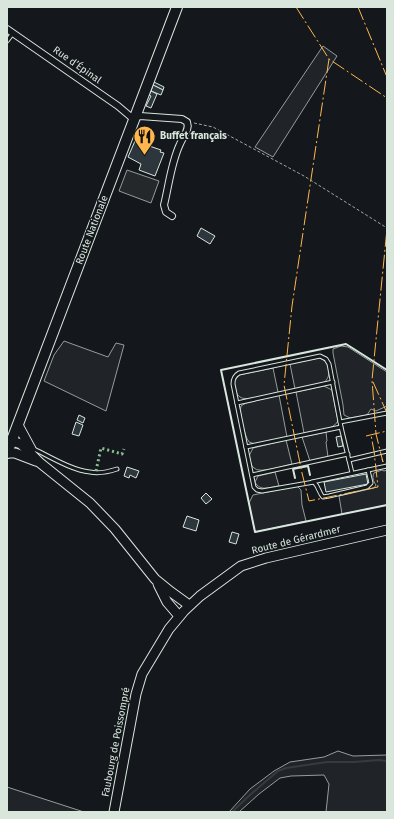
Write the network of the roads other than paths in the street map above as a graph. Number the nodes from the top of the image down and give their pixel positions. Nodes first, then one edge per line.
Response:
1 (177, 7) edge
2 (7, 29) edge
3 (13, 33) junction
4 (7, 40) edge
5 (135, 117) junction
6 (172, 216) dead end
7 (333, 382) junction
8 (237, 403) junction
9 (387, 413) edge
10 (340, 422) junction
11 (18, 425) junction
12 (341, 427) junction
13 (12, 441) junction
14 (246, 447) junction
15 (30, 448) junction
16 (387, 451) edge
17 (7, 453) edge
18 (348, 454) junction
19 (349, 460) junction
20 (39, 462) junction
21 (387, 466) edge
22 (117, 469) dead end
23 (368, 470) junction
24 (352, 473) junction
25 (252, 475) junction
26 (310, 482) junction
27 (387, 530) edge
28 (155, 579) junction
29 (189, 605) junction
30 (180, 616) junction
31 (114, 812) edge

1 - 5 main road, Route Nationale
2 - 3 street, Rue d’Épinal
3 - 4 lane
3 - 5 street, Rue d’Épinal
5 - 6 street
5 - 11 main road, Route Nationale
7 - 8 lane
7 - 8 lane
7 - 10 lane
8 - 14 lane
9 - 10 lane
10 - 12 lane
11 - 13 main road, Route Nationale
11 - 15 main road
12 - 14 lane
12 - 18 lane
13 - 17 main road, Route Nationale
13 - 20 main road
14 - 25 lane
15 - 20 main road
15 - 22 lane
16 - 19 lane
17 - 20 main road
18 - 19 lane
18 - 25 lane
19 - 24 lane
20 - 28 main road
21 - 23 lane
23 - 24 lane
23 - 26 lane
24 - 26 lane
25 - 26 lane
27 - 29 main road, Route de Gérardmer
28 - 29 main road
28 - 30 main road
29 - 30 main road, Route de Gérardmer
30 - 31 main road, Faubourg de Poissompré

